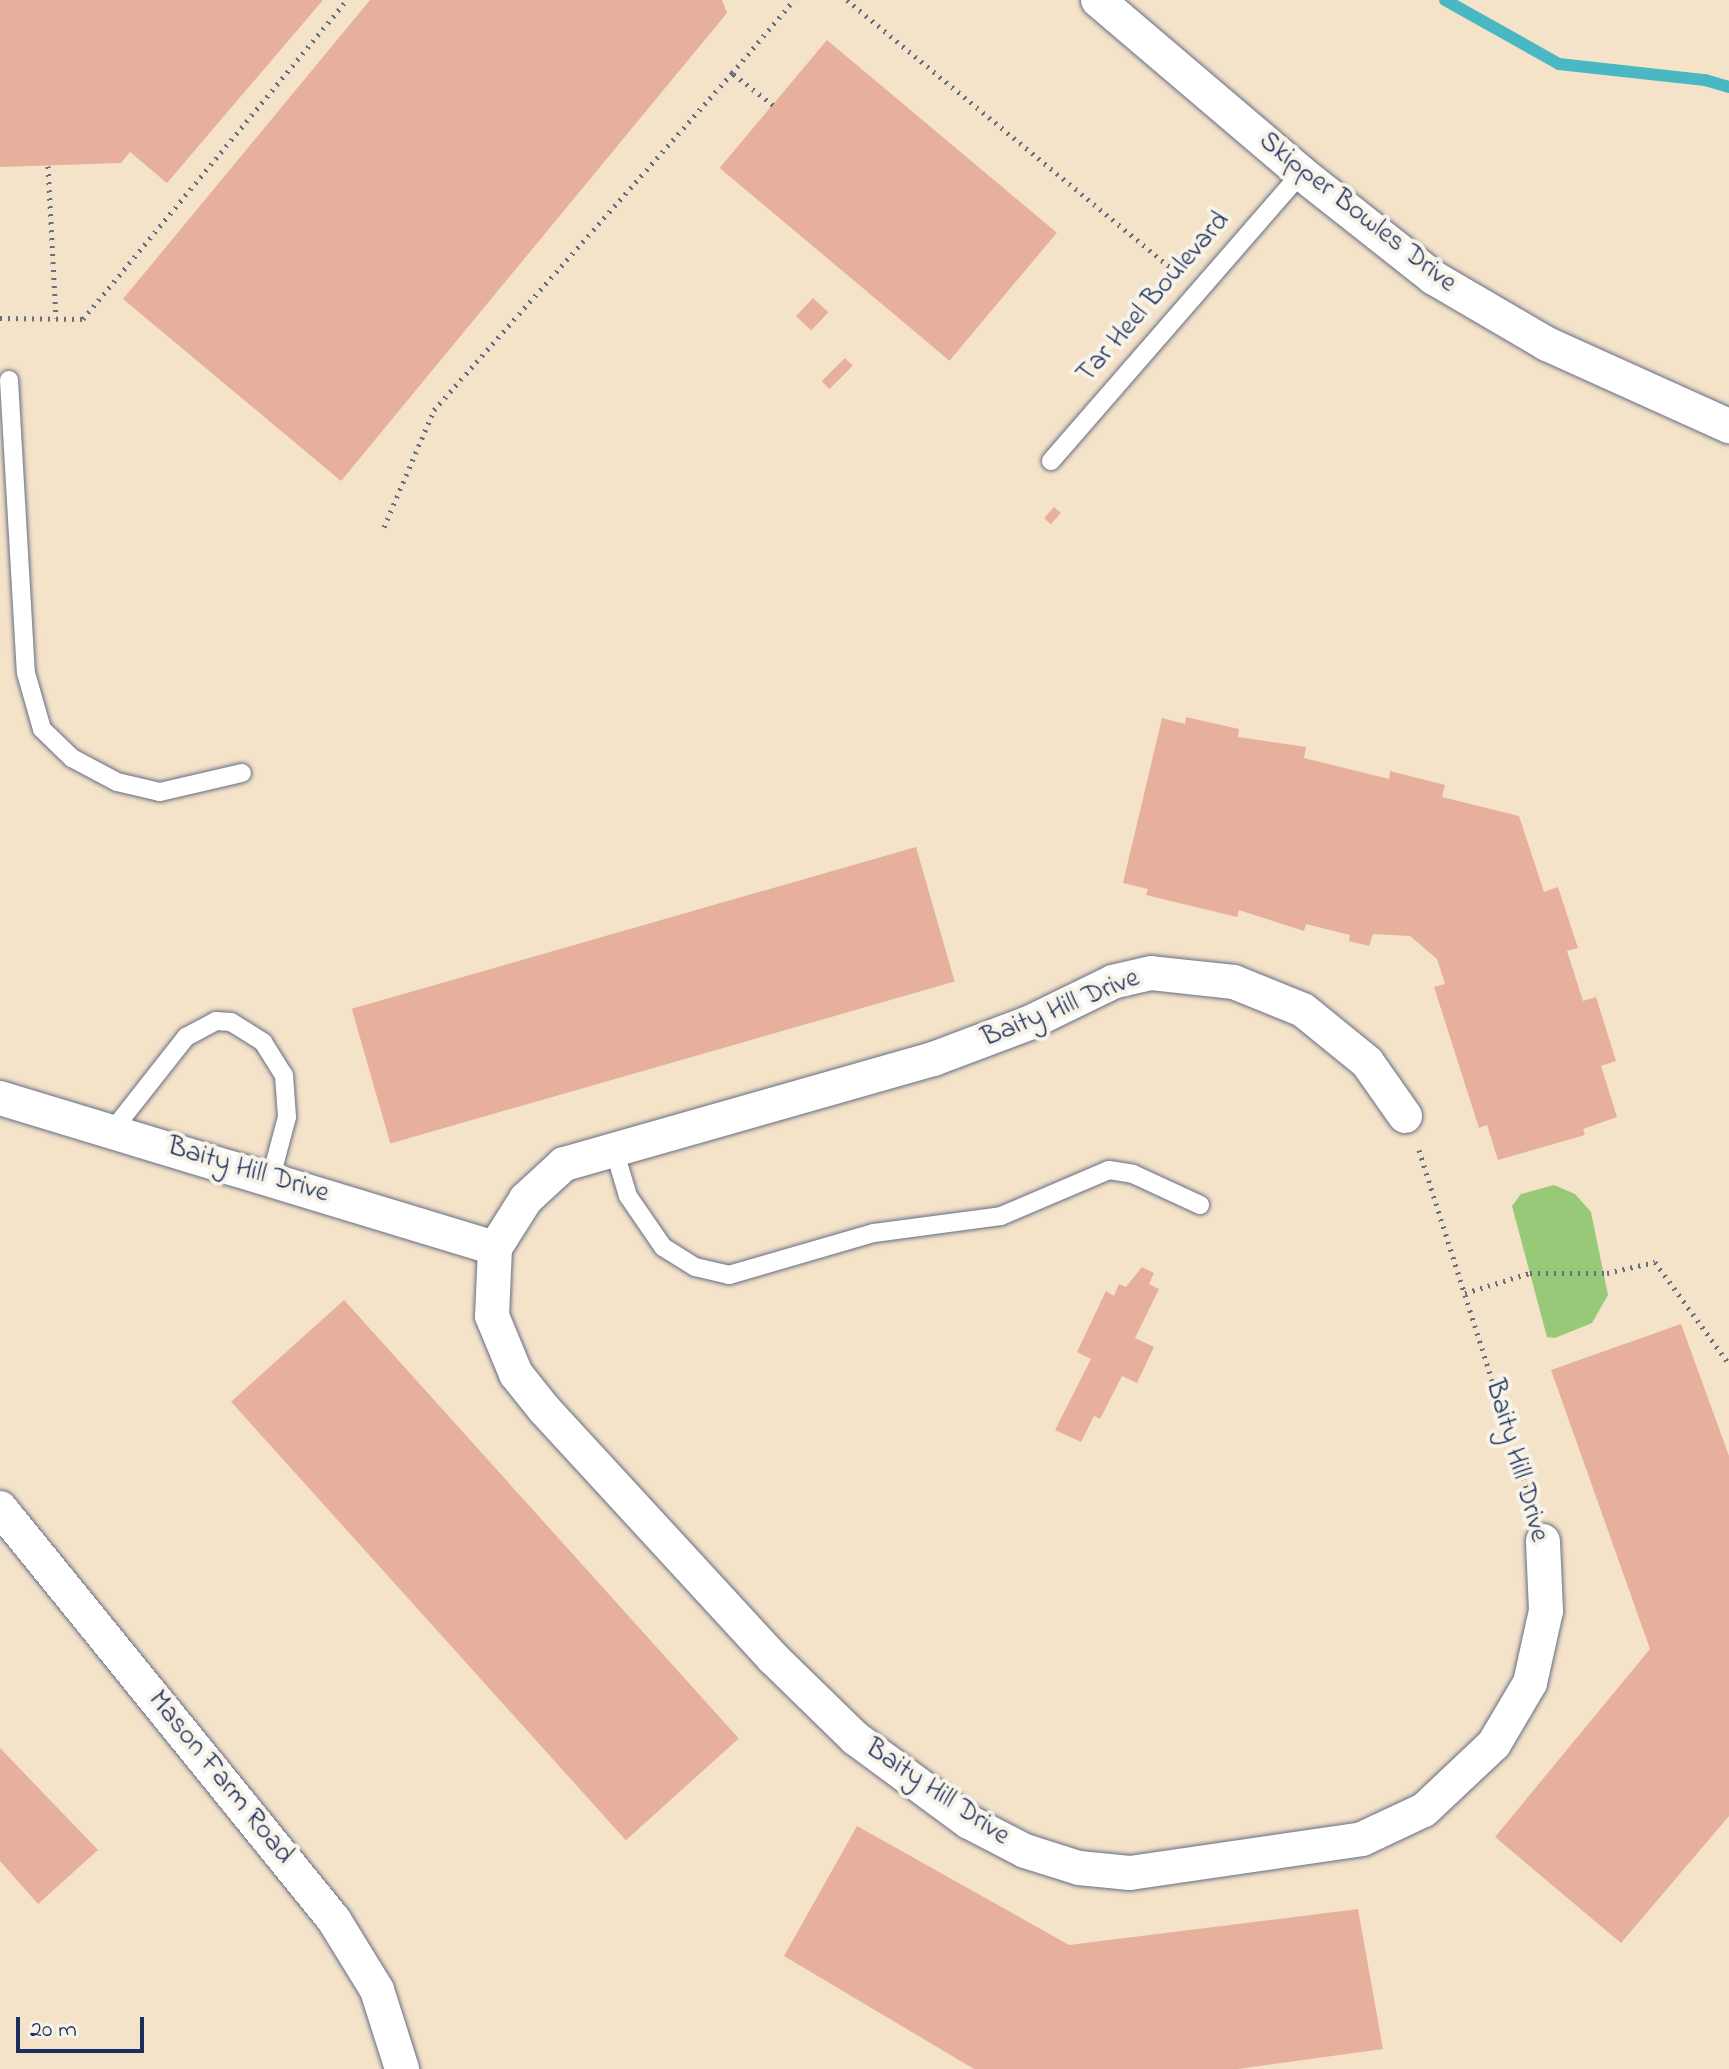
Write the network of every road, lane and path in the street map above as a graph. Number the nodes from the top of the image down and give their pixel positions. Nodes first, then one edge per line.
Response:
1 (347, 0) edge
2 (794, 0) edge
3 (847, 0) edge
4 (1098, 0) edge
5 (732, 73) junction
6 (773, 105) dead end
7 (48, 166) dead end
8 (1301, 173) junction
9 (1198, 290) junction
10 (0, 318) edge
11 (56, 318) junction
12 (9, 380) dead end
13 (1729, 426) edge
14 (1051, 461) dead end
15 (384, 527) dead end
16 (242, 773) dead end
17 (0, 1098) edge
18 (1405, 1116) joint
19 (112, 1131) junction
20 (613, 1146) junction
21 (271, 1177) junction
22 (1200, 1205) dead end
23 (495, 1248) junction
24 (1465, 1293) junction
25 (1729, 1364) edge
26 (0, 1508) edge
27 (1543, 1541) joint
28 (402, 2069) edge

1 - 11 path
2 - 5 path
3 - 9 path
4 - 8 street, Skipper Bowles Drive
5 - 6 path
5 - 15 path
7 - 11 path
8 - 9 lane, Tar Heel Boulevard
8 - 13 street, Skipper Bowles Drive
9 - 14 lane, Tar Heel Boulevard
10 - 11 path
12 - 16 lane
17 - 19 street, Baity Hill Drive
18 - 20 street, Baity Hill Drive
18 - 24 path, Baity Hill Drive
19 - 21 street, Baity Hill Drive
19 - 21 lane
20 - 22 lane
20 - 23 street, Baity Hill Drive
21 - 23 street, Baity Hill Drive
23 - 27 street, Baity Hill Drive
24 - 25 path
24 - 27 path, Baity Hill Drive
26 - 28 street, Mason Farm Road

